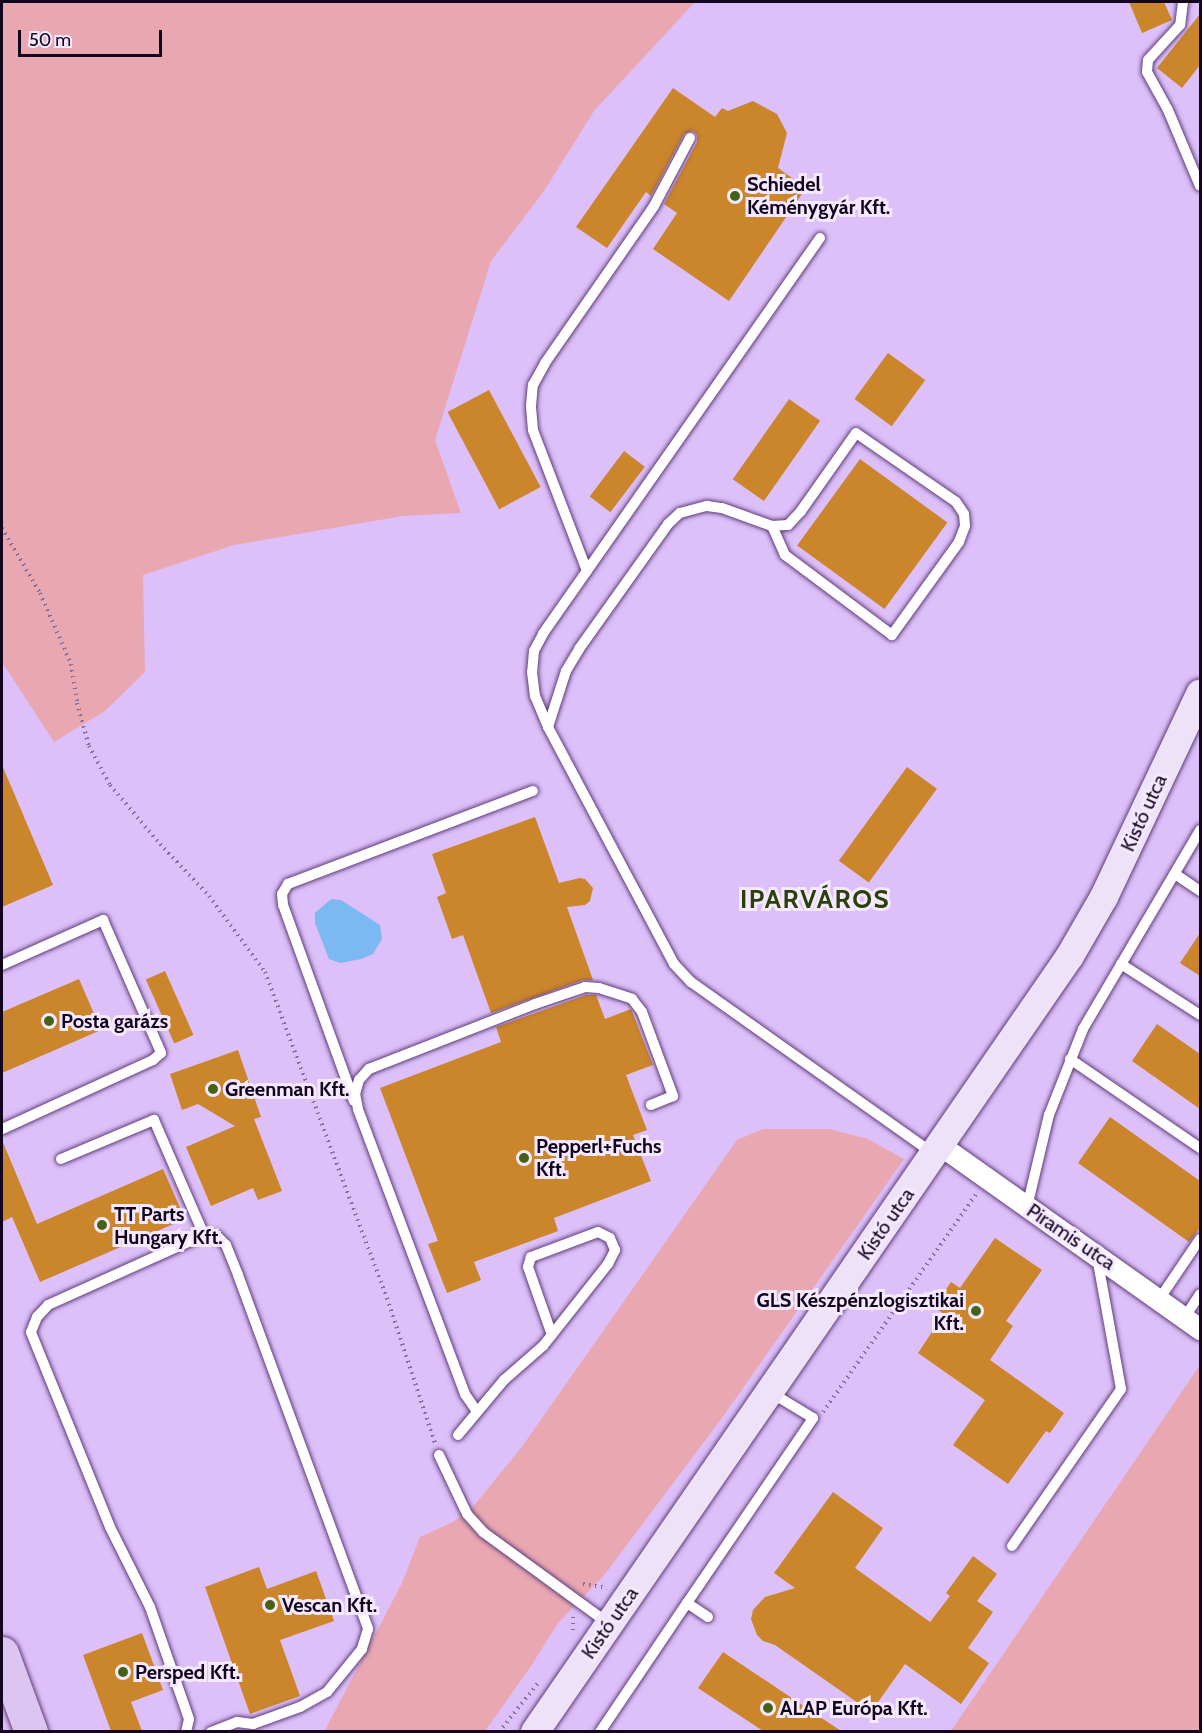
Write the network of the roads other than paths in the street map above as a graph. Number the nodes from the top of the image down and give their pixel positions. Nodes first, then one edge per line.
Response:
1 (1183, 2) edge
2 (690, 138) dead end
3 (1200, 186) edge
4 (820, 238) dead end
5 (772, 526) junction
6 (587, 571) junction
7 (1200, 694) edge
8 (548, 727) junction
9 (533, 791) dead end
10 (1200, 830) edge
11 (1175, 874) junction
12 (1200, 891) edge
13 (1122, 964) junction
14 (2, 965) edge
15 (1200, 1015) edge
16 (1070, 1059) junction
17 (651, 1105) dead end
18 (357, 1110) junction
19 (2, 1129) edge
20 (1200, 1148) edge
21 (937, 1150) junction
22 (61, 1159) dead end
23 (1027, 1206) junction
24 (204, 1235) junction
25 (1200, 1239) edge
26 (1096, 1254) junction
27 (1200, 1294) edge
28 (1160, 1298) junction
29 (1193, 1323) edge
30 (552, 1335) junction
31 (770, 1392) junction
32 (476, 1410) junction
33 (458, 1435) dead end
34 (439, 1455) road end
35 (1012, 1546) dead end
36 (687, 1603) junction
37 (708, 1617) dead end
38 (609, 1624) junction
39 (2, 1653) edge
40 (300, 1707) junction
41 (31, 1731) edge
42 (186, 1731) edge
43 (211, 1731) edge
44 (255, 1731) edge
45 (535, 1731) edge
46 (600, 1731) edge

1 - 3 lane
2 - 6 lane
4 - 6 lane
5 - 5 lane
5 - 8 lane
6 - 8 lane
7 - 21 street, Kistó utca
8 - 21 lane
9 - 18 lane
10 - 11 lane
11 - 12 lane
11 - 13 lane
13 - 15 lane
13 - 16 lane
14 - 19 lane
16 - 20 lane
16 - 23 lane
17 - 18 lane
18 - 32 lane
21 - 23 street, Piramis utca
21 - 31 street, Kistó utca
22 - 24 lane
23 - 26 street, Piramis utca
24 - 40 lane
24 - 42 lane
25 - 28 lane
26 - 28 street, Piramis utca
26 - 35 lane
27 - 29 lane
28 - 29 street, Piramis utca
30 - 30 lane
30 - 32 lane
31 - 36 lane
31 - 38 street, Kistó utca
32 - 33 lane
34 - 38 lane
36 - 37 lane
36 - 46 lane
38 - 45 street, Kistó utca
39 - 41 main road
40 - 43 lane
40 - 44 lane

